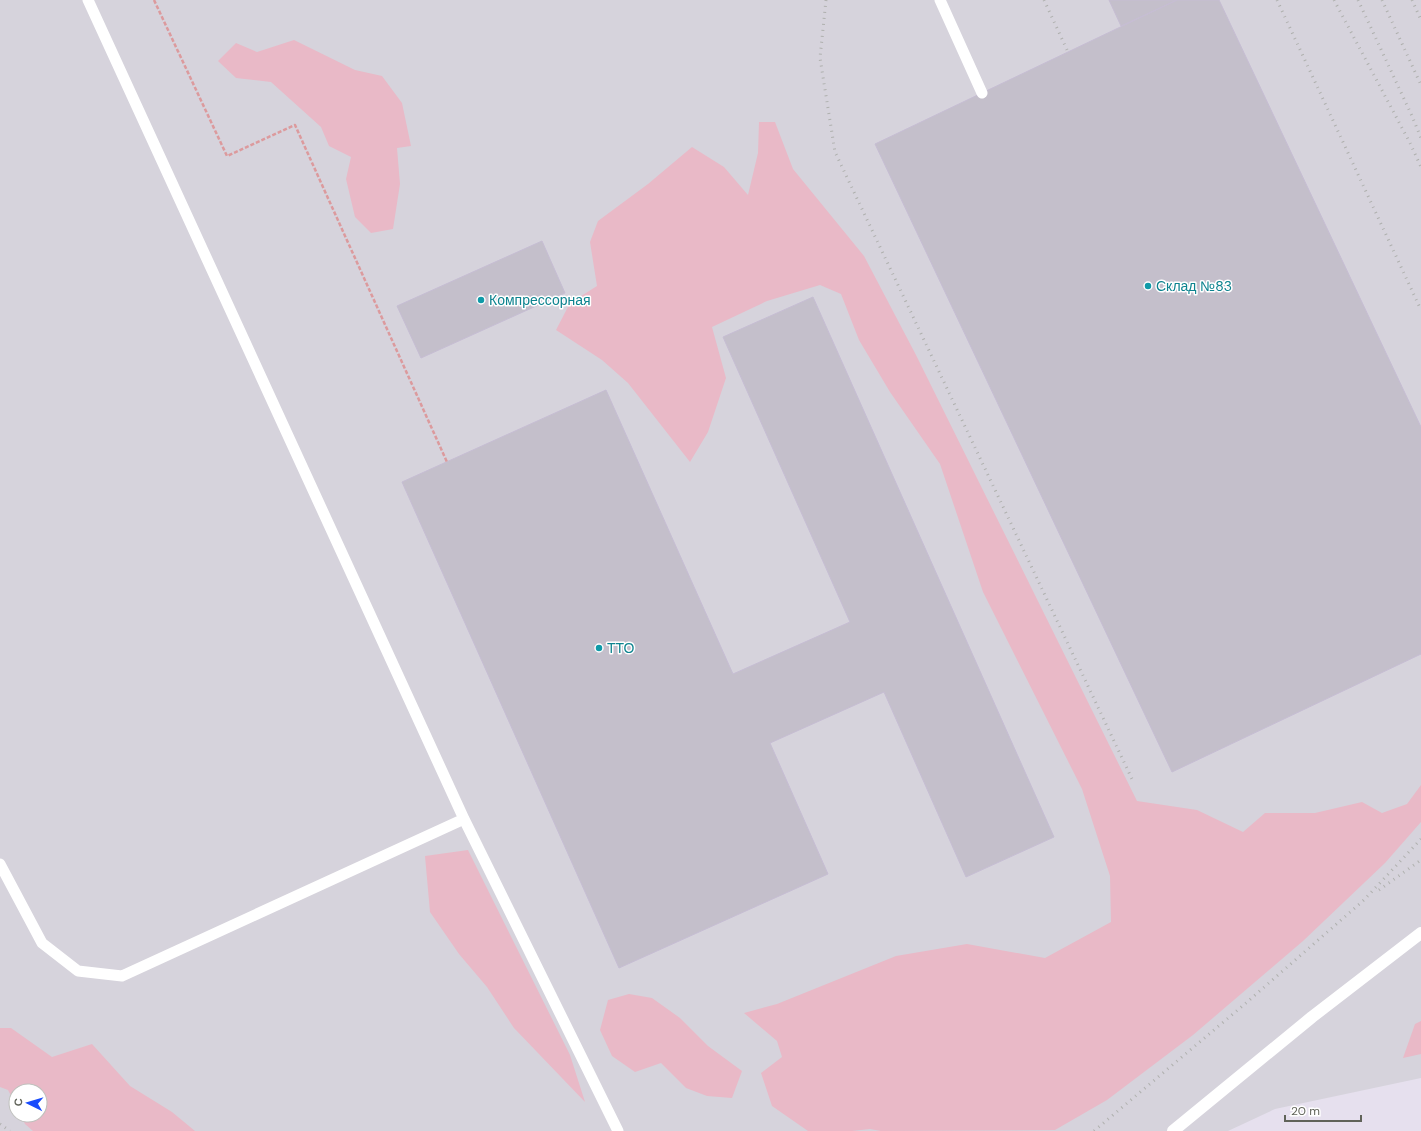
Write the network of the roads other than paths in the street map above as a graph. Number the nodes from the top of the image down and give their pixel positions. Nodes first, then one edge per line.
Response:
1 (88, 0) edge
2 (940, 0) edge
3 (982, 93) dead end
4 (464, 819) junction
5 (0, 864) edge
6 (1421, 933) edge
7 (618, 1131) edge
8 (1173, 1131) edge

1 - 4 lane
2 - 3 lane
4 - 5 lane
4 - 7 lane
6 - 8 street

